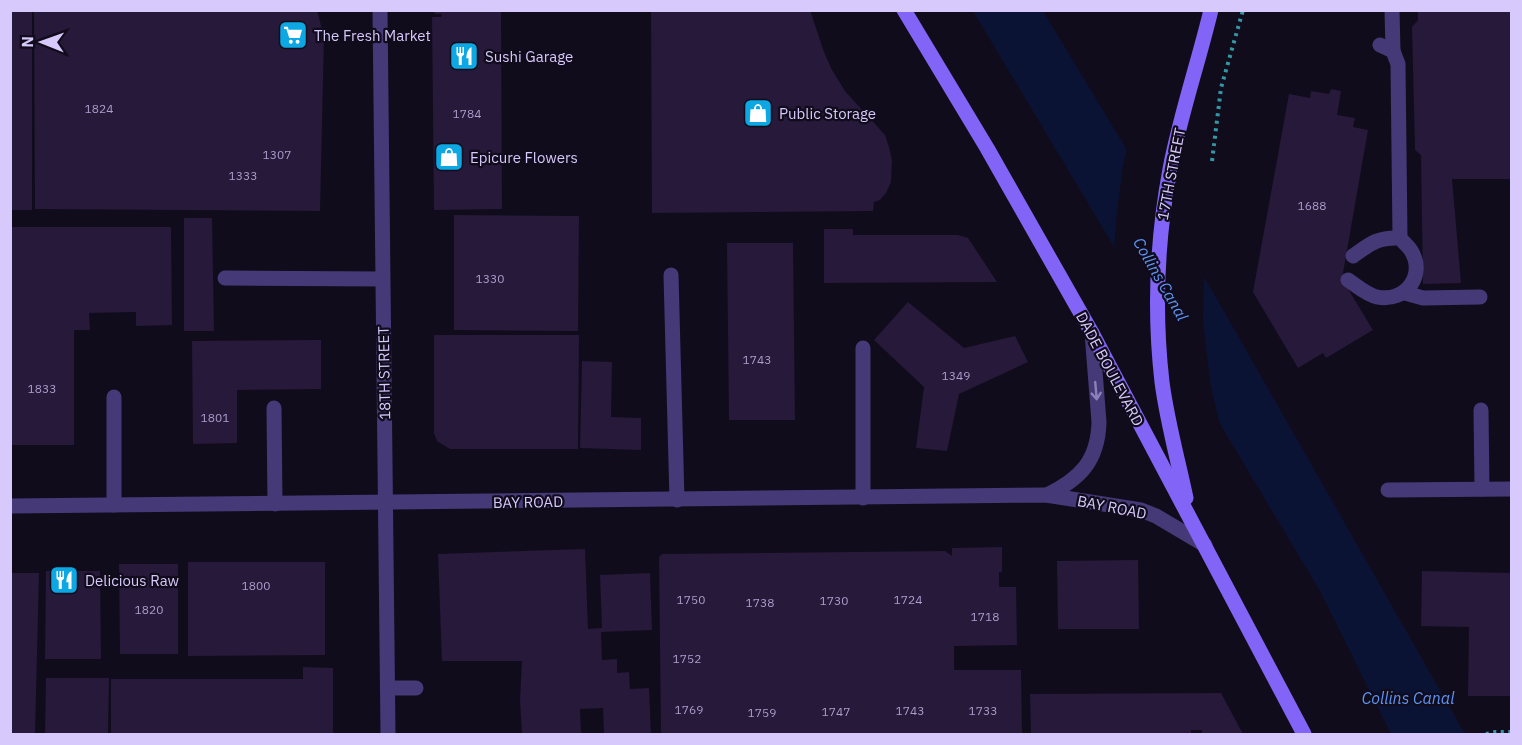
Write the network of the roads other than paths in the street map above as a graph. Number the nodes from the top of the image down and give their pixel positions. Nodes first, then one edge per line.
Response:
1 (380, 10) edge
2 (904, 10) edge
3 (1210, 10) edge
4 (1392, 10) edge
5 (1400, 238) junction
6 (1353, 256) dead end
7 (670, 275) dead end
8 (225, 278) dead end
9 (382, 279) junction
10 (1348, 280) dead end
11 (1405, 292) junction
12 (1480, 297) dead end
13 (1092, 333) junction
14 (863, 348) dead end
15 (114, 397) dead end
16 (274, 408) dead end
17 (1481, 410) dead end
18 (1482, 489) junction
19 (1512, 489) edge
20 (1388, 490) dead end
21 (1046, 495) junction
22 (863, 498) junction
23 (677, 501) junction
24 (385, 503) junction
25 (275, 504) junction
26 (114, 505) junction
27 (10, 506) edge
28 (1191, 519) junction
29 (1205, 545) junction
30 (416, 687) dead end
31 (388, 688) junction
32 (388, 735) edge
33 (1304, 735) edge

1 - 9 street, 18TH STREET
2 - 13 main road, DADE BOULEVARD
3 - 28 main road, 17TH STREET
4 - 5 street
5 - 6 street
5 - 11 street
7 - 23 street
8 - 9 street
9 - 24 street, 18TH STREET
10 - 11 street
11 - 12 street
13 -> 21 street, BAY ROAD
13 - 28 main road, DADE BOULEVARD
14 - 22 street
15 - 26 street
16 - 25 street
17 - 18 street
18 - 19 street
18 - 20 street
21 - 22 street, BAY ROAD
21 - 29 street, BAY ROAD
22 - 23 street, BAY ROAD
23 - 24 street, BAY ROAD
24 - 25 street, BAY ROAD
24 - 31 street, 18TH STREET
25 - 26 street, BAY ROAD
26 - 27 street, BAY ROAD
28 - 29 main road, DADE BOULEVARD
29 - 33 main road, DADE BOULEVARD
30 - 31 street
31 - 32 street, 18TH STREET

